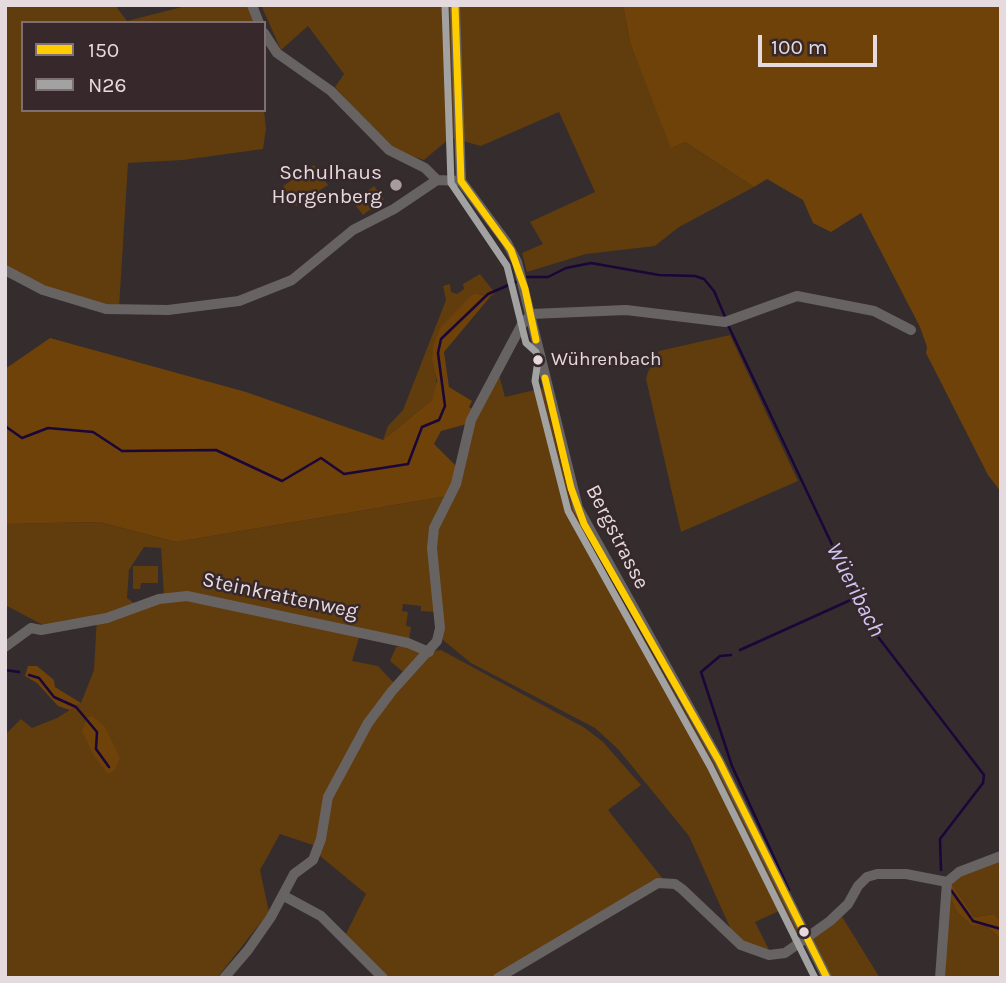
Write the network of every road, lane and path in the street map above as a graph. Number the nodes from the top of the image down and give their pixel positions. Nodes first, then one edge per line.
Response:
1 (455, 5) edge
2 (266, 36) edge
3 (437, 180) junction
4 (461, 181) junction
5 (5, 270) edge
6 (531, 314) junction
7 (911, 330) dead end
8 (5, 647) edge
9 (429, 652) junction
10 (1001, 856) edge
11 (947, 882) junction
12 (284, 896) junction
13 (807, 936) junction
14 (224, 978) edge
15 (383, 978) edge
16 (498, 978) edge
17 (827, 978) edge
18 (940, 978) edge

1 - 4 street
2 - 3 street
3 - 4 street
3 - 5 street
4 - 6 street, Bergstrasse
6 - 7 street
6 - 9 street
6 - 13 street, Bergstrasse
8 - 9 street, Steinkrattenweg
9 - 12 street
10 - 11 street
11 - 13 street
11 - 18 street
12 - 14 street
12 - 15 street
13 - 16 street
13 - 17 street, Bergstrasse

